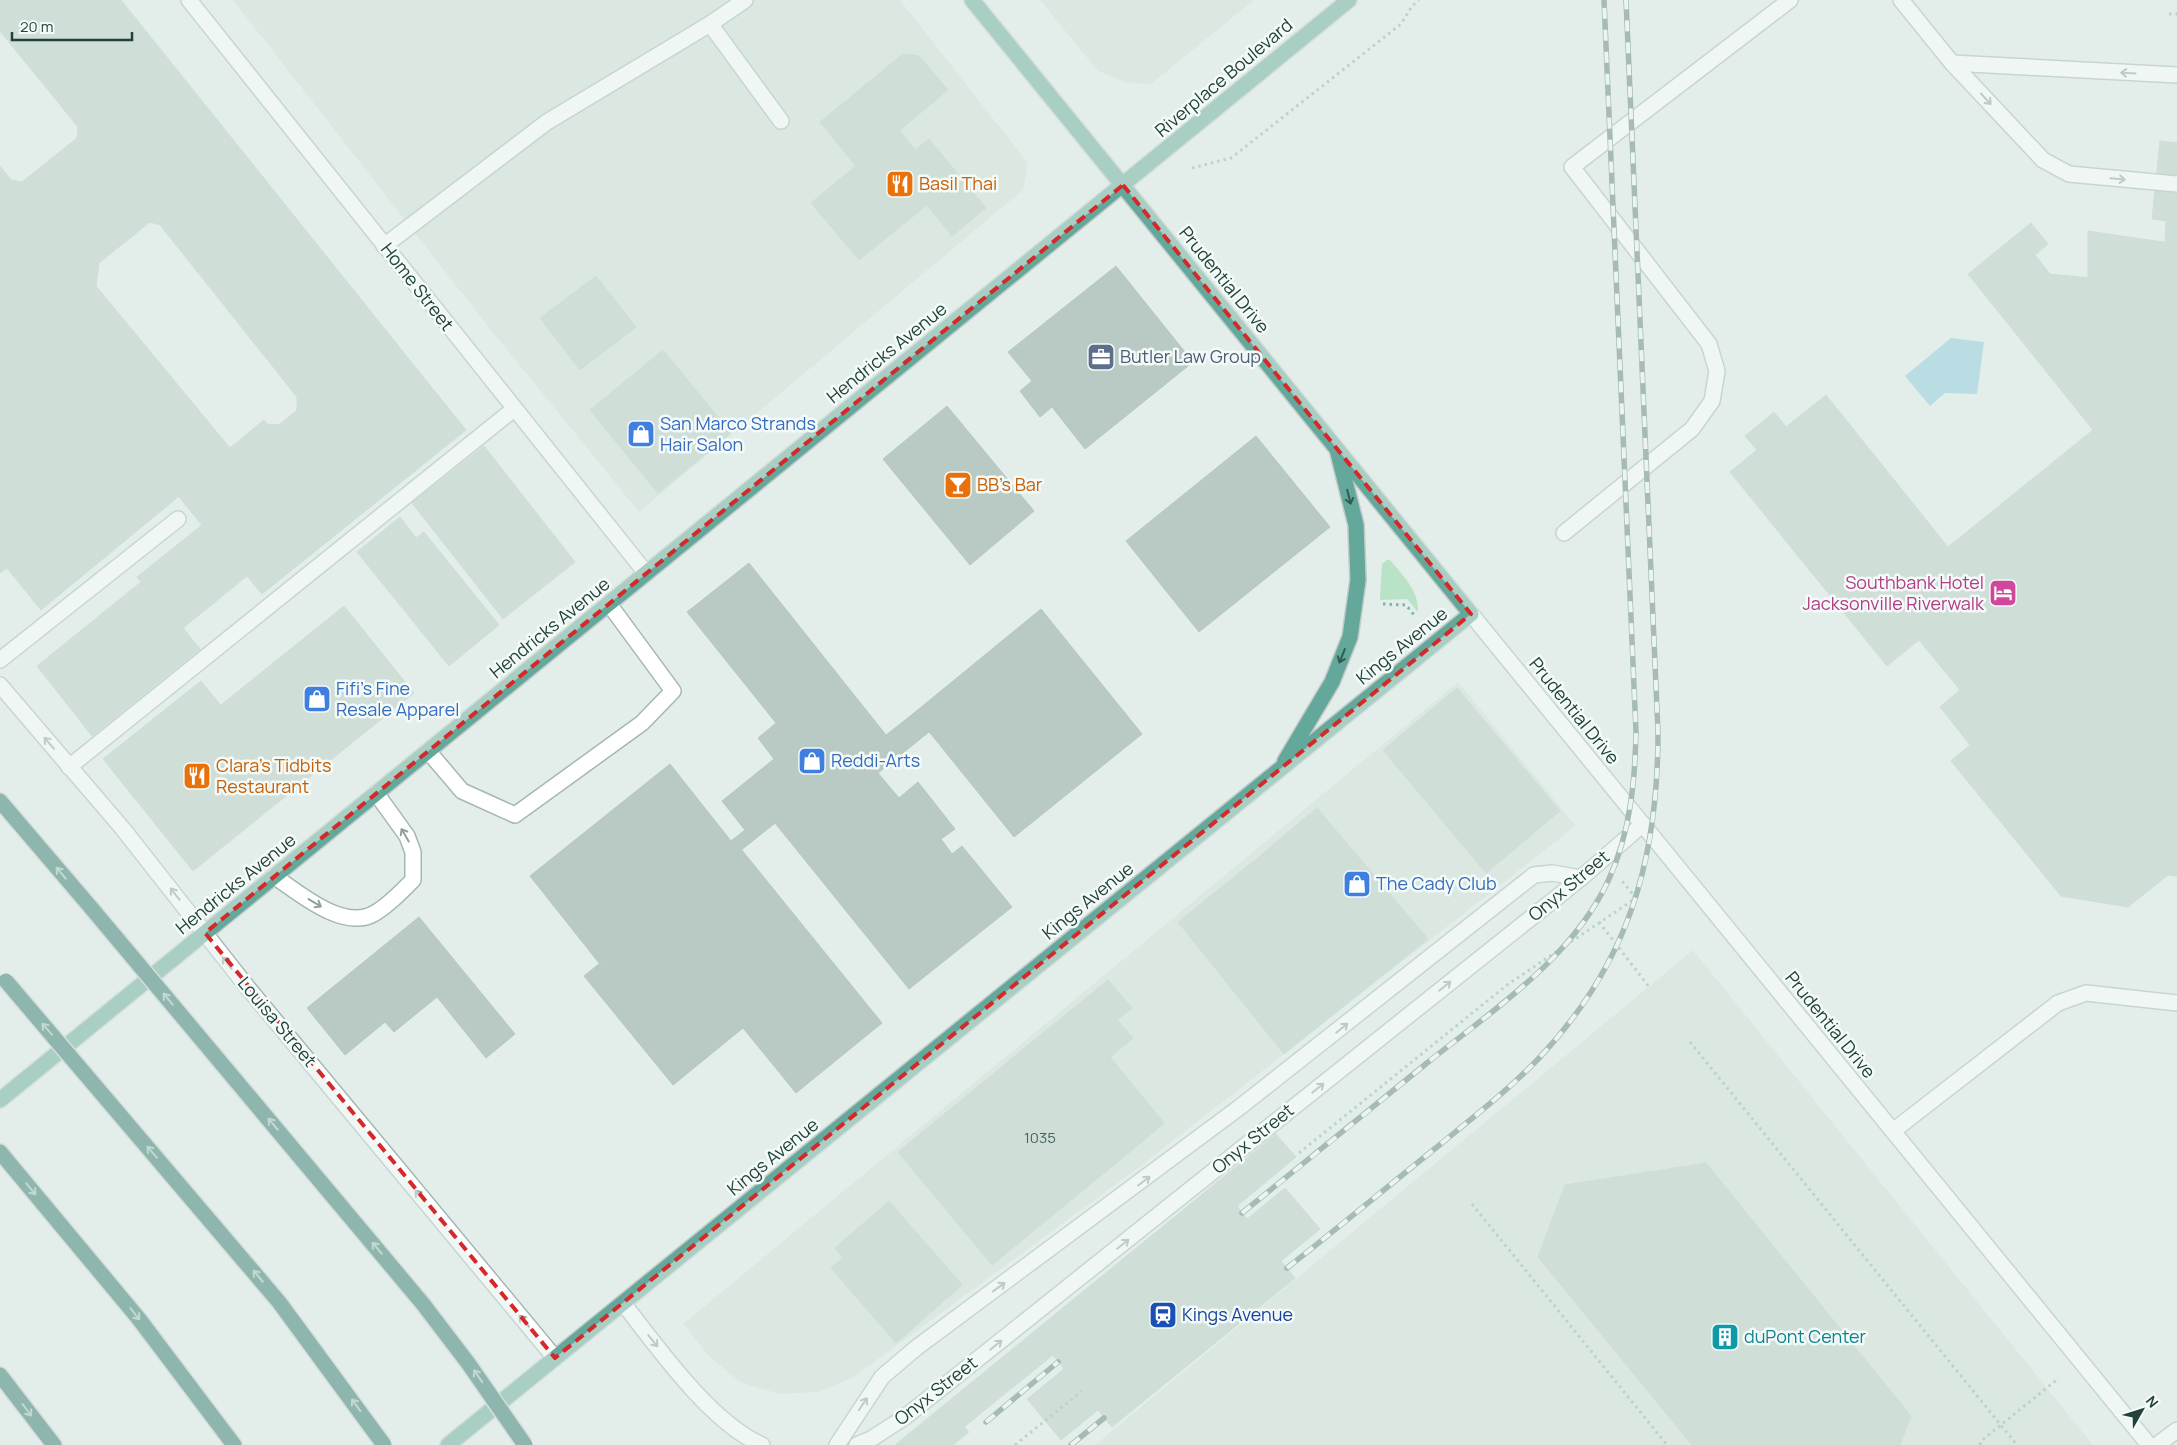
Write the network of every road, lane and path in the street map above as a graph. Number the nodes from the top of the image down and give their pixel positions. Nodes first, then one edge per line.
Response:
1 (189, 0) edge
2 (745, 0) edge
3 (972, 0) edge
4 (1348, 0) edge
5 (1419, 0) edge
6 (1790, 0) edge
7 (1901, 0) edge
8 (2169, 14) dead end
9 (2177, 14) edge
10 (710, 24) junction
11 (1952, 63) junction
12 (2177, 75) edge
13 (781, 121) dead end
14 (1231, 158) dead end
15 (2177, 184) edge
16 (1123, 185) junction
17 (384, 246) junction
18 (514, 409) junction
19 (1337, 449) junction
20 (178, 519) dead end
21 (1564, 533) dead end
22 (646, 573) junction
23 (609, 604) junction
24 (1380, 604) dead end
25 (1471, 614) junction
26 (1415, 616) dead end
27 (0, 660) edge
28 (0, 685) edge
29 (428, 751) junction
30 (69, 767) junction
31 (1279, 771) junction
32 (376, 793) junction
33 (0, 801) edge
34 (1642, 824) junction
35 (274, 876) junction
36 (1619, 877) dead end
37 (1581, 878) junction
38 (1600, 922) junction
39 (205, 933) junction
40 (3, 977) edge
41 (1650, 988) dead end
42 (2177, 1003) edge
43 (1690, 1042) dead end
44 (0, 1100) edge
45 (1893, 1131) junction
46 (0, 1152) edge
47 (1299, 1152) dead end
48 (1472, 1204) dead end
49 (623, 1303) junction
50 (555, 1358) junction
51 (2080, 1361) junction
52 (0, 1375) edge
53 (1082, 1391) dead end
54 (2000, 1425) junction
55 (2177, 1430) edge
56 (54, 1445) edge
57 (234, 1445) edge
58 (384, 1445) edge
59 (448, 1445) edge
60 (525, 1445) edge
61 (762, 1445) edge
62 (837, 1445) edge
63 (857, 1445) edge
64 (1015, 1445) edge
65 (1667, 1445) edge
66 (1980, 1445) edge
67 (2017, 1445) edge
68 (2148, 1445) edge
69 (2157, 1445) edge

1 - 17 street, Home Street
2 - 10 street
3 - 16 main road, Prudential Drive
4 - 16 main road, Riverplace Boulevard
5 - 14 path
6 - 21 street
7 - 11 street
8 - 9 path
10 - 13 street
10 - 17 street
12 -> 11 street
11 -> 15 street
16 - 19 main road, Prudential Drive
16 - 22 main road, Hendricks Avenue
17 - 18 street, Home Street
18 - 22 street, Home Street
18 - 30 street
19 - 25 main road, Prudential Drive
19 -> 31 main road
20 - 27 street
22 - 23 main road, Hendricks Avenue
23 - 29 main road, Hendricks Avenue
23 - 29 street
24 - 26 path
25 - 31 main road, Kings Avenue
25 - 34 street, Prudential Drive
30 -> 28 street, Louisa Street
29 - 32 main road, Hendricks Avenue
39 -> 30 street, Louisa Street
31 - 49 main road, Kings Avenue
32 - 35 main road, Hendricks Avenue
35 -> 32 street
60 -> 33 highway, bridge
34 - 37 street, Onyx Street
34 - 45 street, Prudential Drive
35 - 39 main road, Hendricks Avenue
36 - 38 path
62 -> 37 street
63 -> 37 street, Onyx Street
38 - 41 path
38 - 47 path
39 - 44 main road, Hendricks Avenue
50 -> 39 street, Louisa Street
58 -> 40 highway, bridge
42 - 45 street
43 - 54 path
45 - 51 street, Prudential Drive
46 -> 57 highway
48 - 65 path
49 - 50 main road, Kings Avenue
49 -> 61 street
50 - 59 main road, Kings Avenue
51 - 54 path
51 - 68 street, Prudential Drive
52 -> 56 highway
53 - 64 path
54 - 66 path
54 - 67 path
55 - 69 street

